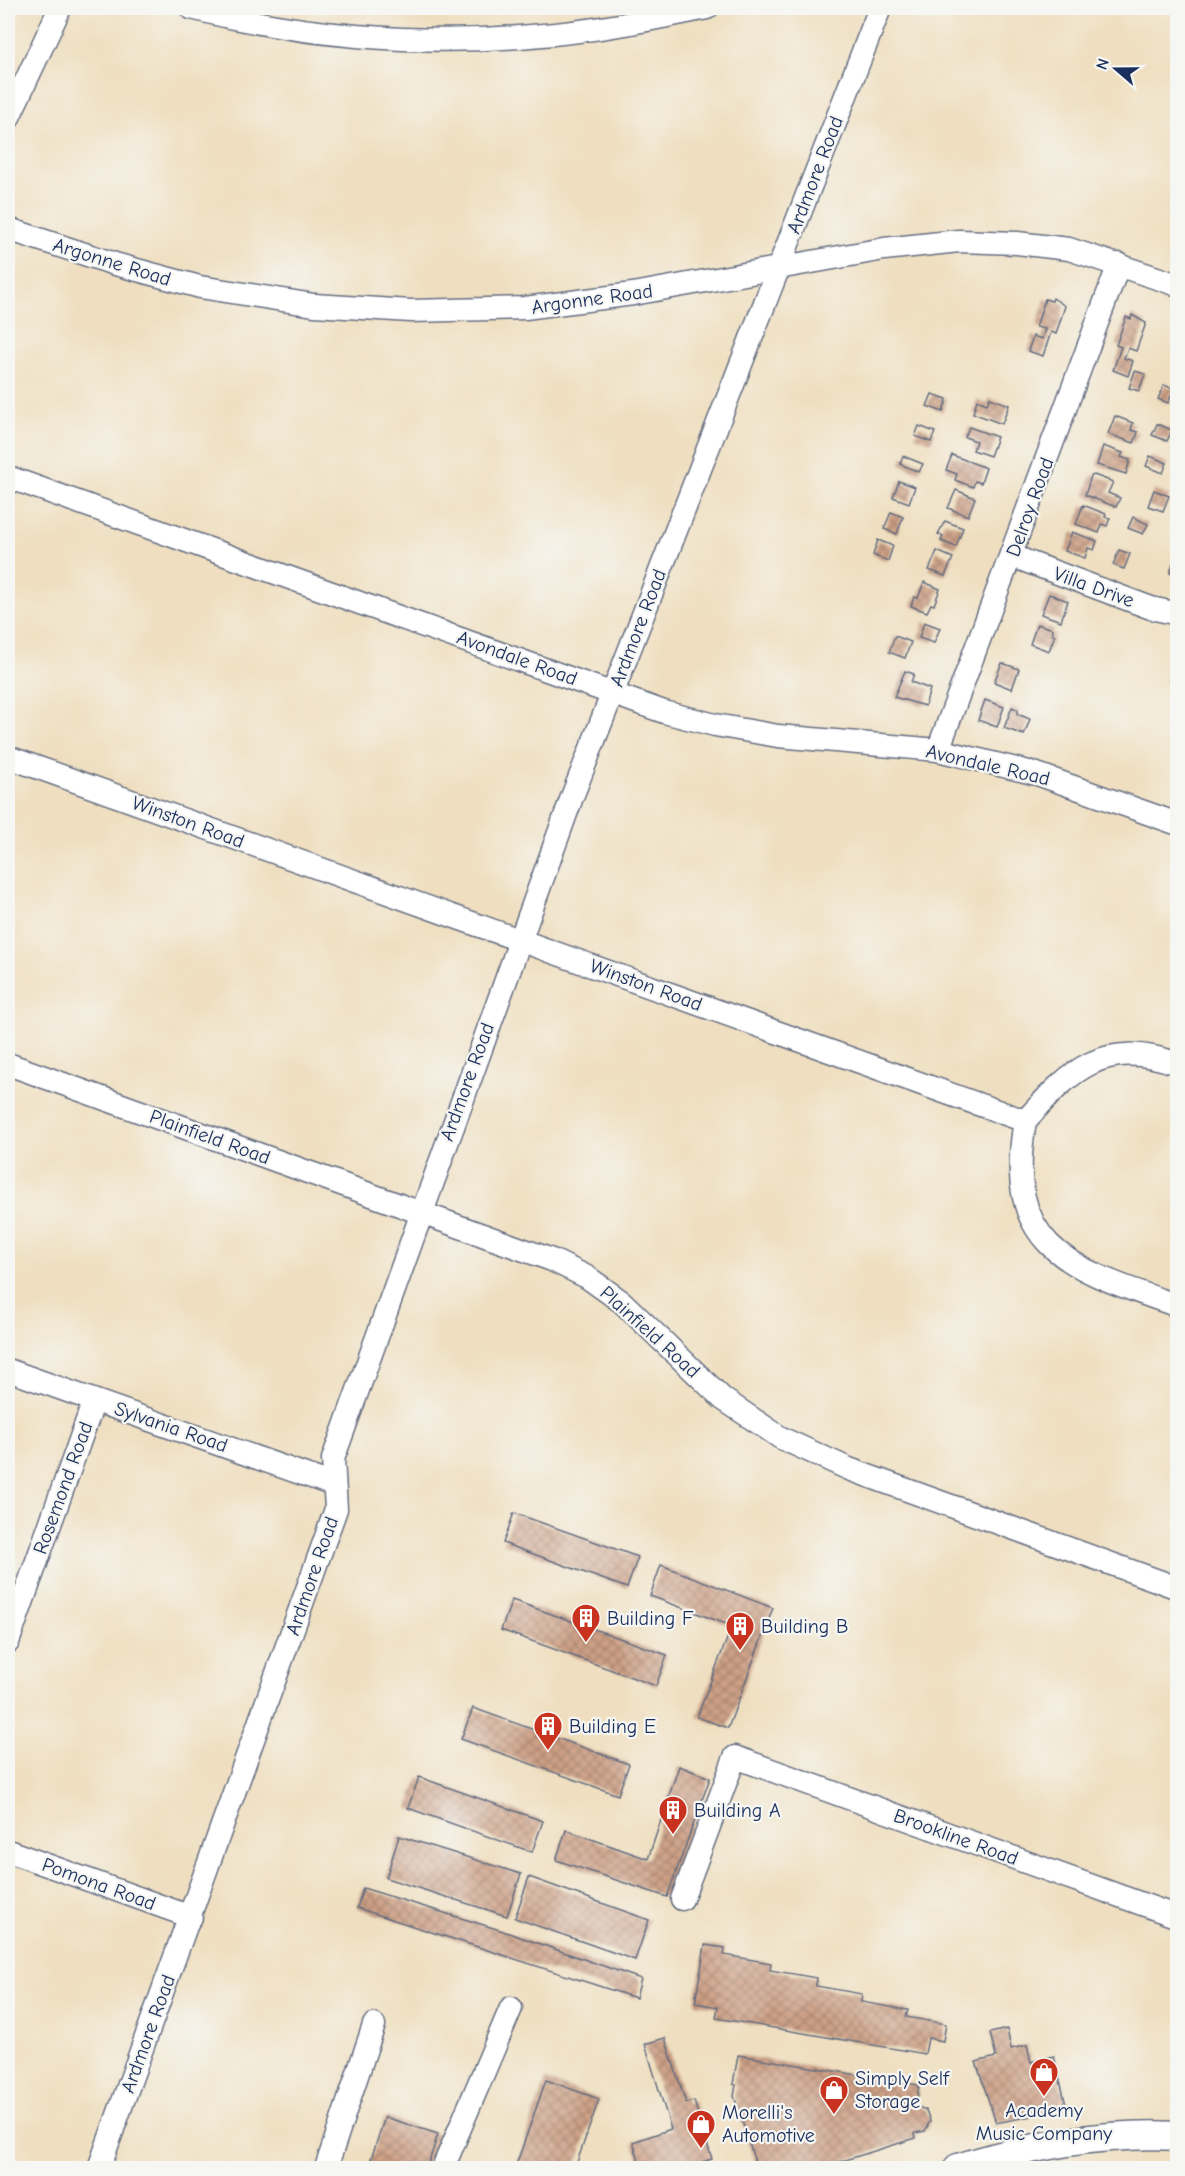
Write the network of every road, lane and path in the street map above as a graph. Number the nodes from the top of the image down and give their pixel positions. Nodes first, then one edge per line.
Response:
1 (60, 8) edge
2 (191, 8) edge
3 (707, 8) edge
4 (880, 8) edge
5 (8, 119) edge
6 (8, 229) edge
7 (1119, 264) junction
8 (778, 268) junction
9 (1178, 285) edge
10 (8, 477) edge
11 (1012, 556) junction
12 (1178, 614) edge
13 (613, 693) junction
14 (938, 750) junction
15 (8, 757) edge
16 (1178, 824) edge
17 (519, 939) junction
18 (8, 1064) edge
19 (1178, 1064) edge
20 (1025, 1121) junction
21 (420, 1212) junction
22 (1178, 1306) edge
23 (8, 1370) edge
24 (94, 1401) junction
25 (334, 1485) junction
26 (1178, 1588) edge
27 (8, 1642) edge
28 (8, 1851) edge
29 (682, 1899) dead end
30 (191, 1917) junction
31 (1178, 1917) edge
32 (511, 2008) dead end
33 (374, 2025) dead end
34 (1178, 2136) edge
35 (99, 2169) edge
36 (326, 2169) edge
37 (443, 2169) edge
38 (958, 2169) edge

1 - 5 street
2 - 3 street
4 - 8 street, Ardmore Road
6 - 8 street, Argonne Road
7 - 8 street, Argonne Road
7 - 9 street, Argonne Road
7 - 11 street, Delroy Road
8 - 13 street, Ardmore Road
10 - 13 street, Avondale Road
11 - 12 street, Villa Drive
11 - 14 street, Delroy Road
13 - 14 street, Avondale Road
13 - 17 street, Ardmore Road
14 - 16 street, Avondale Road
15 - 17 street, Winston Road
17 - 20 street, Winston Road
17 - 21 street, Ardmore Road
18 - 21 street, Plainfield Road
19 - 20 street
20 - 22 street
21 - 25 street, Ardmore Road
21 - 26 street, Plainfield Road
23 - 24 street, Sylvania Road
24 - 25 street, Sylvania Road
24 - 27 street, Rosemond Road
25 - 30 street, Ardmore Road
28 - 30 street, Pomona Road
29 - 31 street, Brookline Road
30 - 35 street, Ardmore Road
32 - 37 street
33 - 36 street
34 - 38 main road

